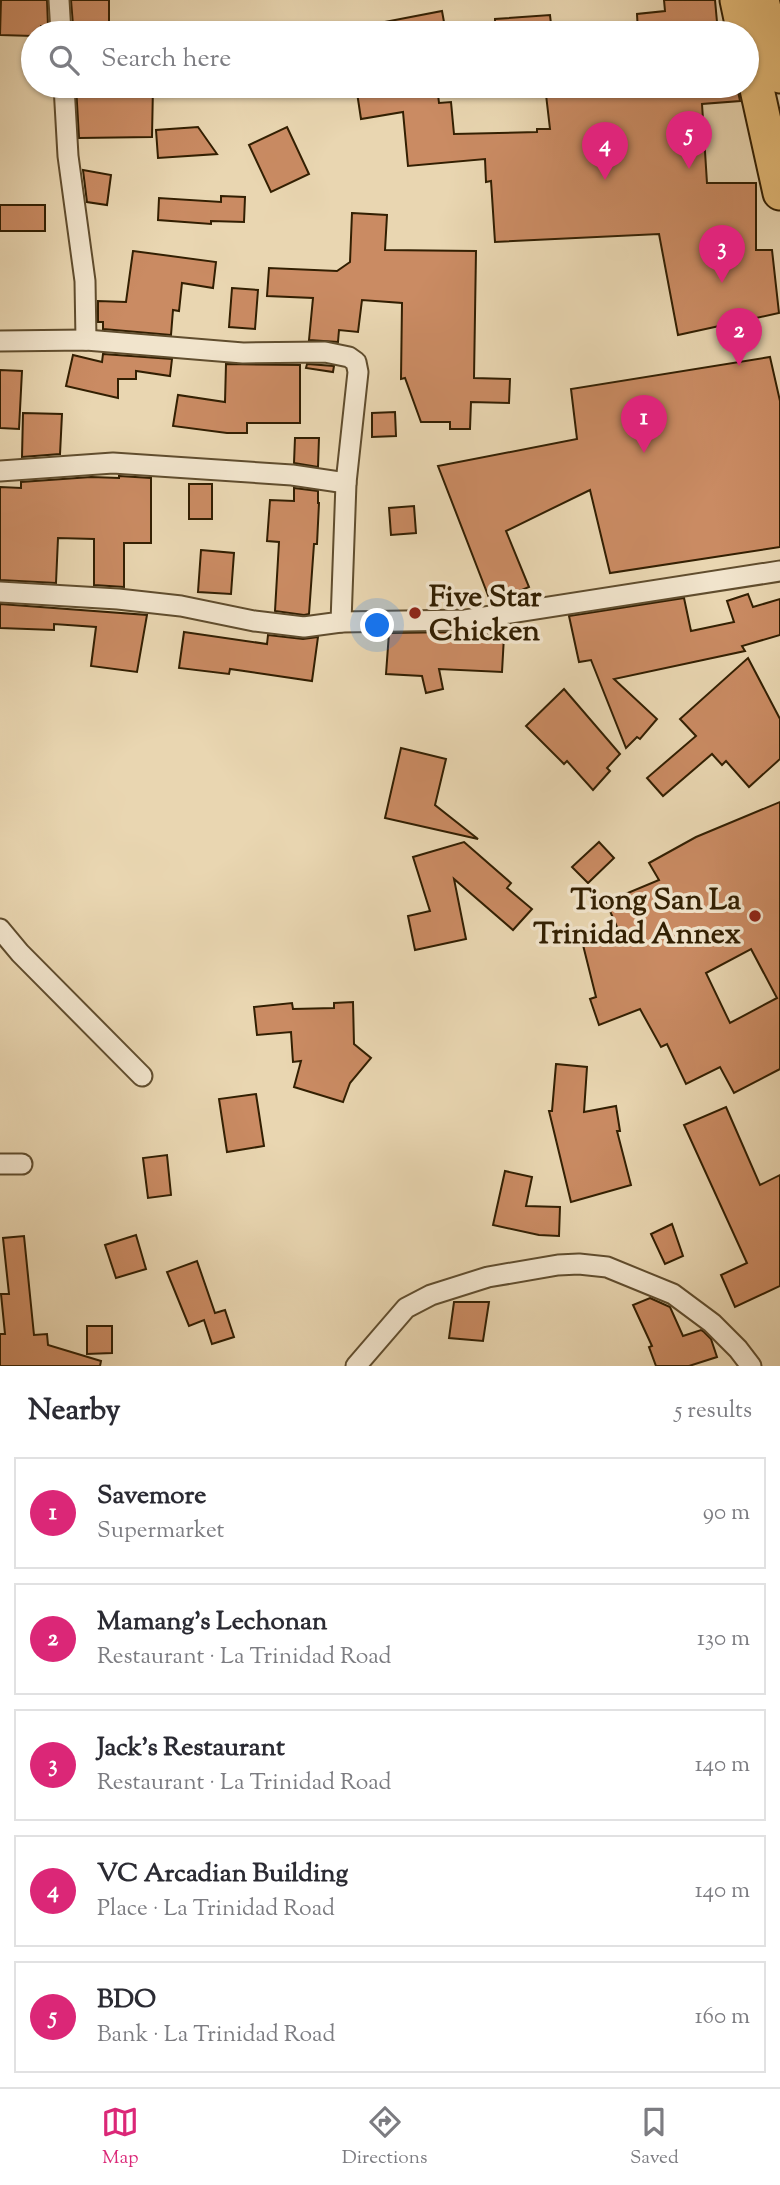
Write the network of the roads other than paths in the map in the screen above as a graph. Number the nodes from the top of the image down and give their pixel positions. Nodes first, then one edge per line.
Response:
1 (59, 0) edge
2 (737, 0) edge
3 (762, 0) edge
4 (60, 21) edge
5 (745, 21) edge
6 (758, 21) edge
7 (759, 50) edge
8 (759, 76) edge
9 (780, 76) edge
10 (65, 98) edge
11 (780, 193) edge
12 (86, 340) junction
13 (0, 341) edge
14 (0, 471) edge
15 (346, 483) junction
16 (780, 571) edge
17 (0, 592) edge
18 (341, 622) junction
19 (1, 934) edge
20 (142, 1076) dead end
21 (0, 1164) edge
22 (22, 1164) dead end
23 (355, 1366) edge
24 (751, 1366) edge

1 - 4 street
2 - 5 highway
3 - 6 highway
7 - 9 highway
8 - 11 highway
10 - 12 street
12 - 13 street
12 - 15 street
14 - 15 street
15 - 18 street
16 - 18 street
17 - 18 street
19 - 20 street
21 - 22 street
23 - 24 street

